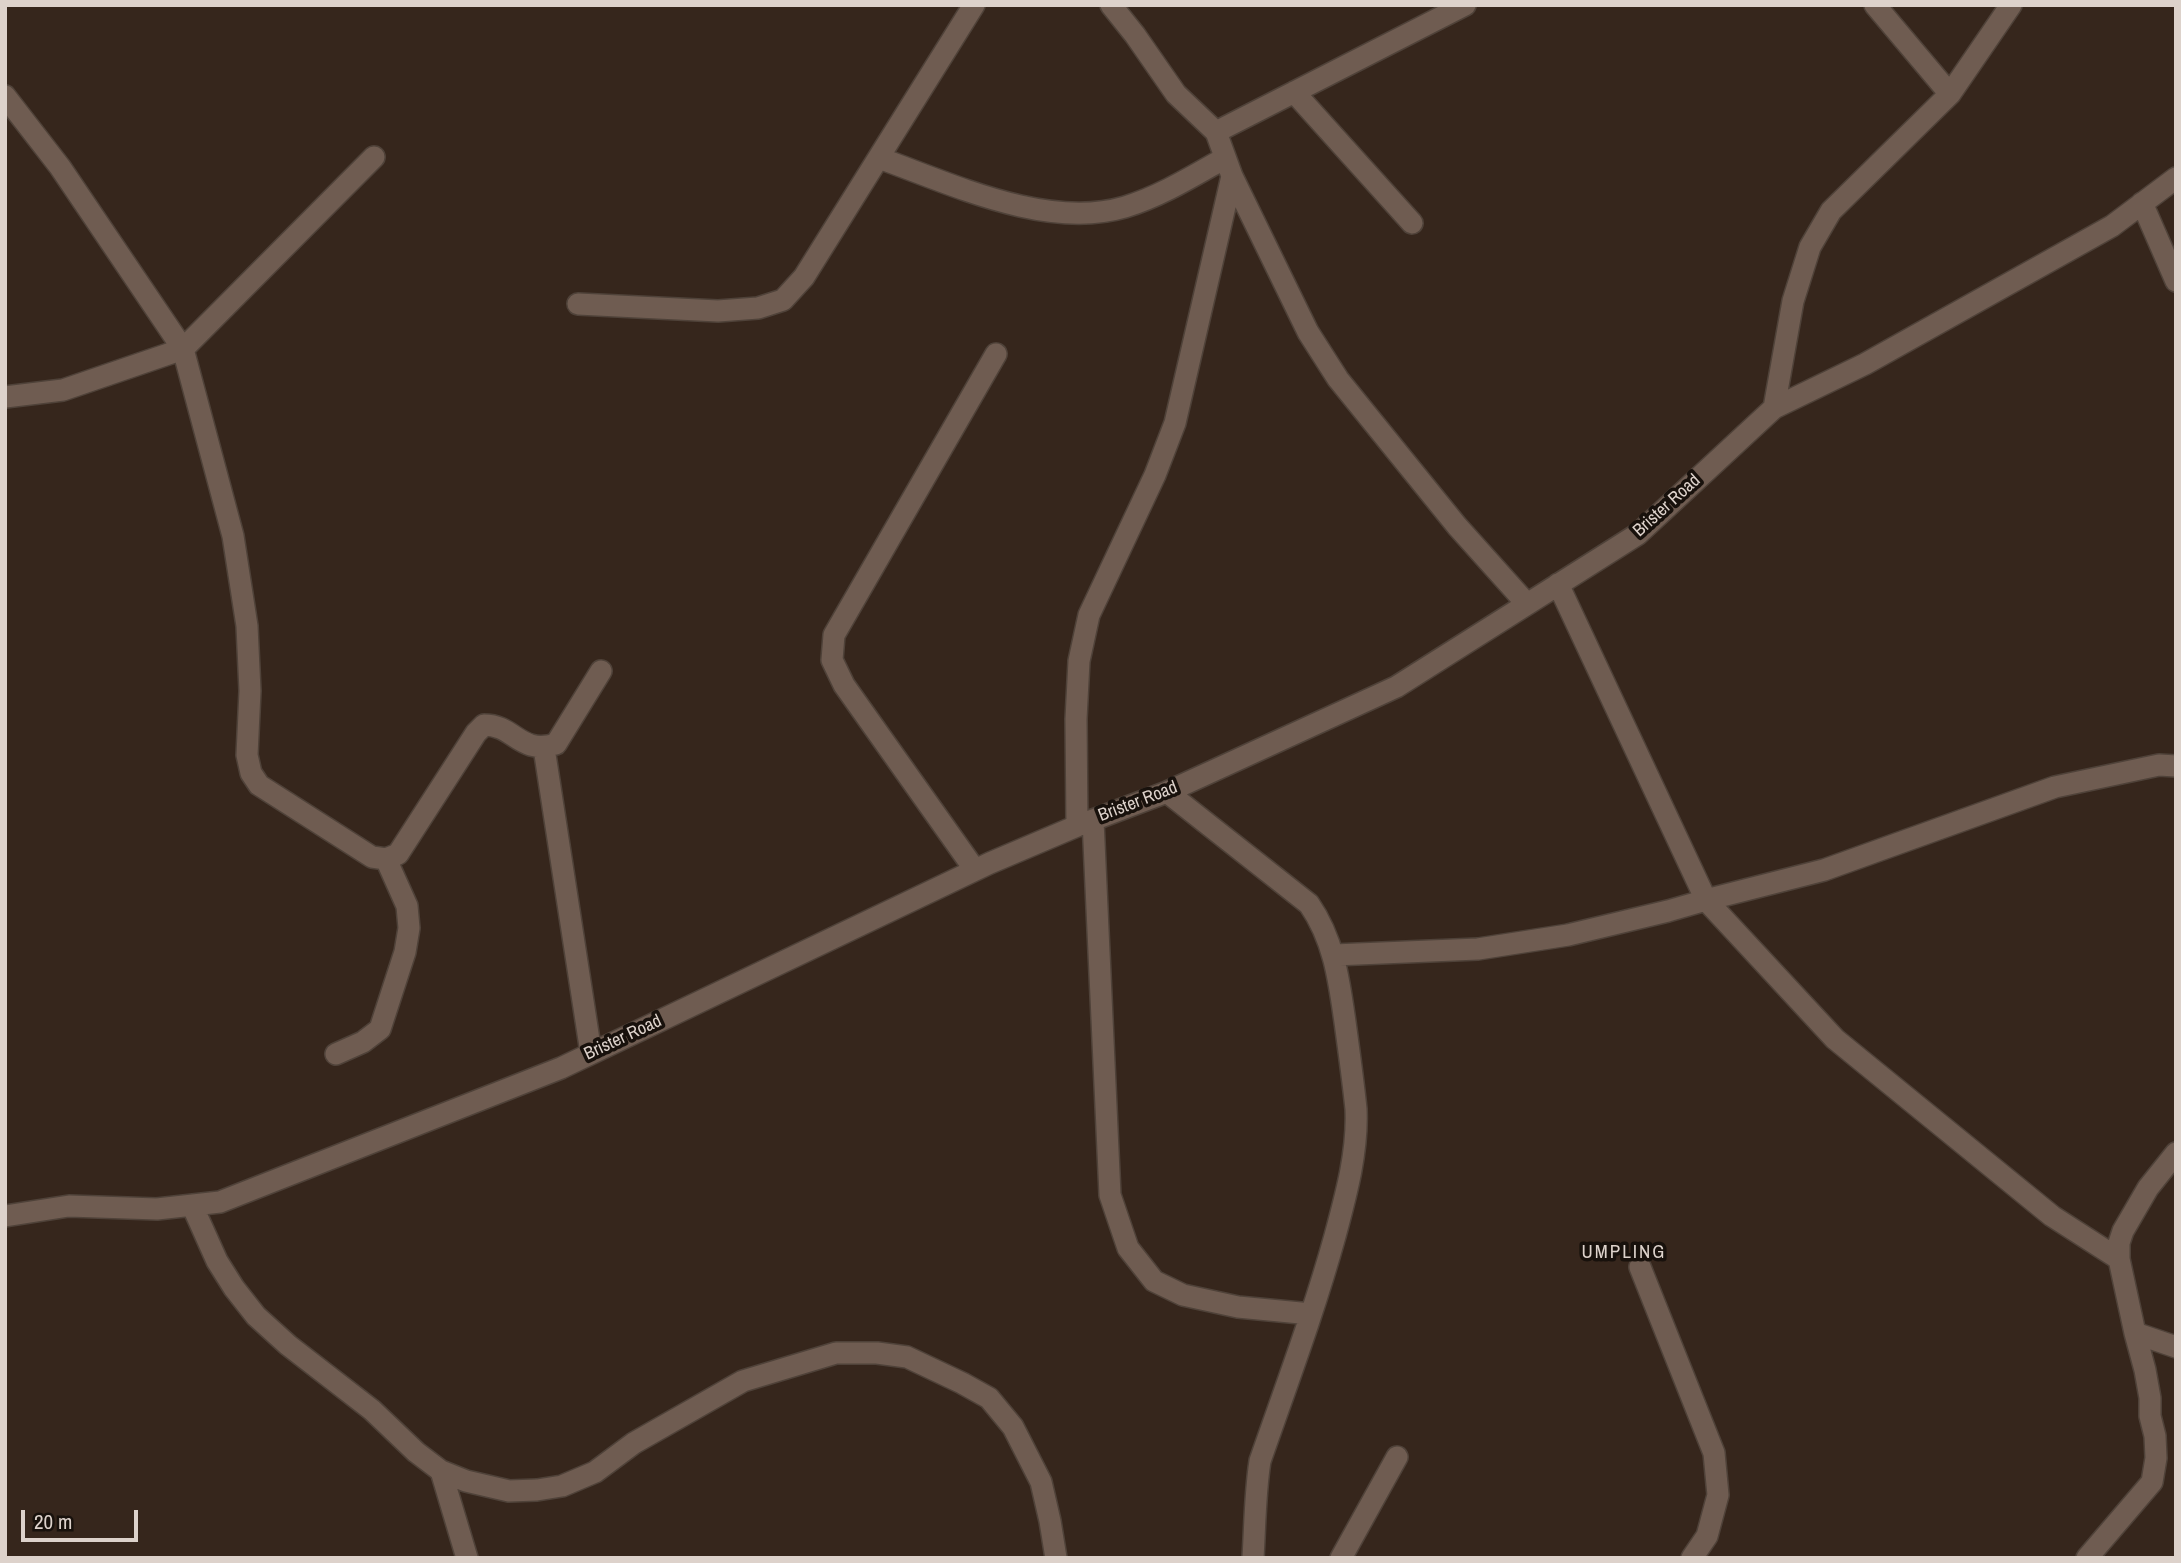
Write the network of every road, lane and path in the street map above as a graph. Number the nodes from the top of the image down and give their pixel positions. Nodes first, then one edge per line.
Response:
1 (974, 5) edge
2 (1111, 5) edge
3 (1465, 5) edge
4 (1875, 5) edge
5 (2011, 5) edge
6 (1294, 92) junction
7 (1950, 94) junction
8 (5, 96) edge
9 (1216, 132) junction
10 (374, 157) dead end
11 (878, 158) junction
12 (1229, 167) junction
13 (2176, 178) edge
14 (2142, 203) junction
15 (1412, 223) dead end
16 (2176, 281) edge
17 (578, 304) dead end
18 (183, 349) junction
19 (996, 354) dead end
20 (5, 397) edge
21 (1774, 408) junction
22 (1558, 584) junction
23 (1527, 604) junction
24 (601, 671) dead end
25 (544, 748) junction
26 (2176, 766) edge
27 (1167, 792) junction
28 (1085, 823) junction
29 (386, 859) junction
30 (975, 870) junction
31 (1706, 900) junction
32 (1334, 956) junction
33 (336, 1054) dead end
34 (591, 1054) junction
35 (2176, 1153) edge
36 (192, 1205) junction
37 (5, 1216) edge
38 (2119, 1259) junction
39 (1640, 1267) dead end
40 (1311, 1314) junction
41 (2135, 1333) junction
42 (2176, 1347) edge
43 (1397, 1457) dead end
44 (441, 1471) junction
45 (467, 1558) edge
46 (1056, 1558) edge
47 (1252, 1558) edge
48 (1340, 1558) edge
49 (1692, 1558) edge
50 (2087, 1558) edge

1 - 11 street
2 - 9 street
3 - 6 street
4 - 7 street
5 - 7 street
6 - 9 street
6 - 15 street
7 - 21 street
8 - 18 street
9 - 12 street
10 - 18 street
11 - 12 street
11 - 17 street
12 - 23 street
12 - 28 street
13 - 14 street, Brister Road
14 - 16 street
14 - 21 street, Brister Road
18 - 20 street
18 - 29 street
19 - 30 street
21 - 22 street, Brister Road
22 - 23 street, Brister Road
22 - 31 street
23 - 27 street, Brister Road
24 - 25 street
25 - 29 street
25 - 34 street
26 - 31 street
27 - 28 street, Brister Road
27 - 32 street
28 - 30 street, Brister Road
28 - 40 street
29 - 33 street
30 - 34 street, Brister Road
31 - 32 street
31 - 38 street
32 - 40 street
34 - 36 street, Brister Road
35 - 38 street
36 - 37 street, Brister Road
36 - 44 street
38 - 41 street
39 - 49 street
40 - 47 street
41 - 42 street
41 - 50 street
43 - 48 street
44 - 45 street
44 - 46 street

